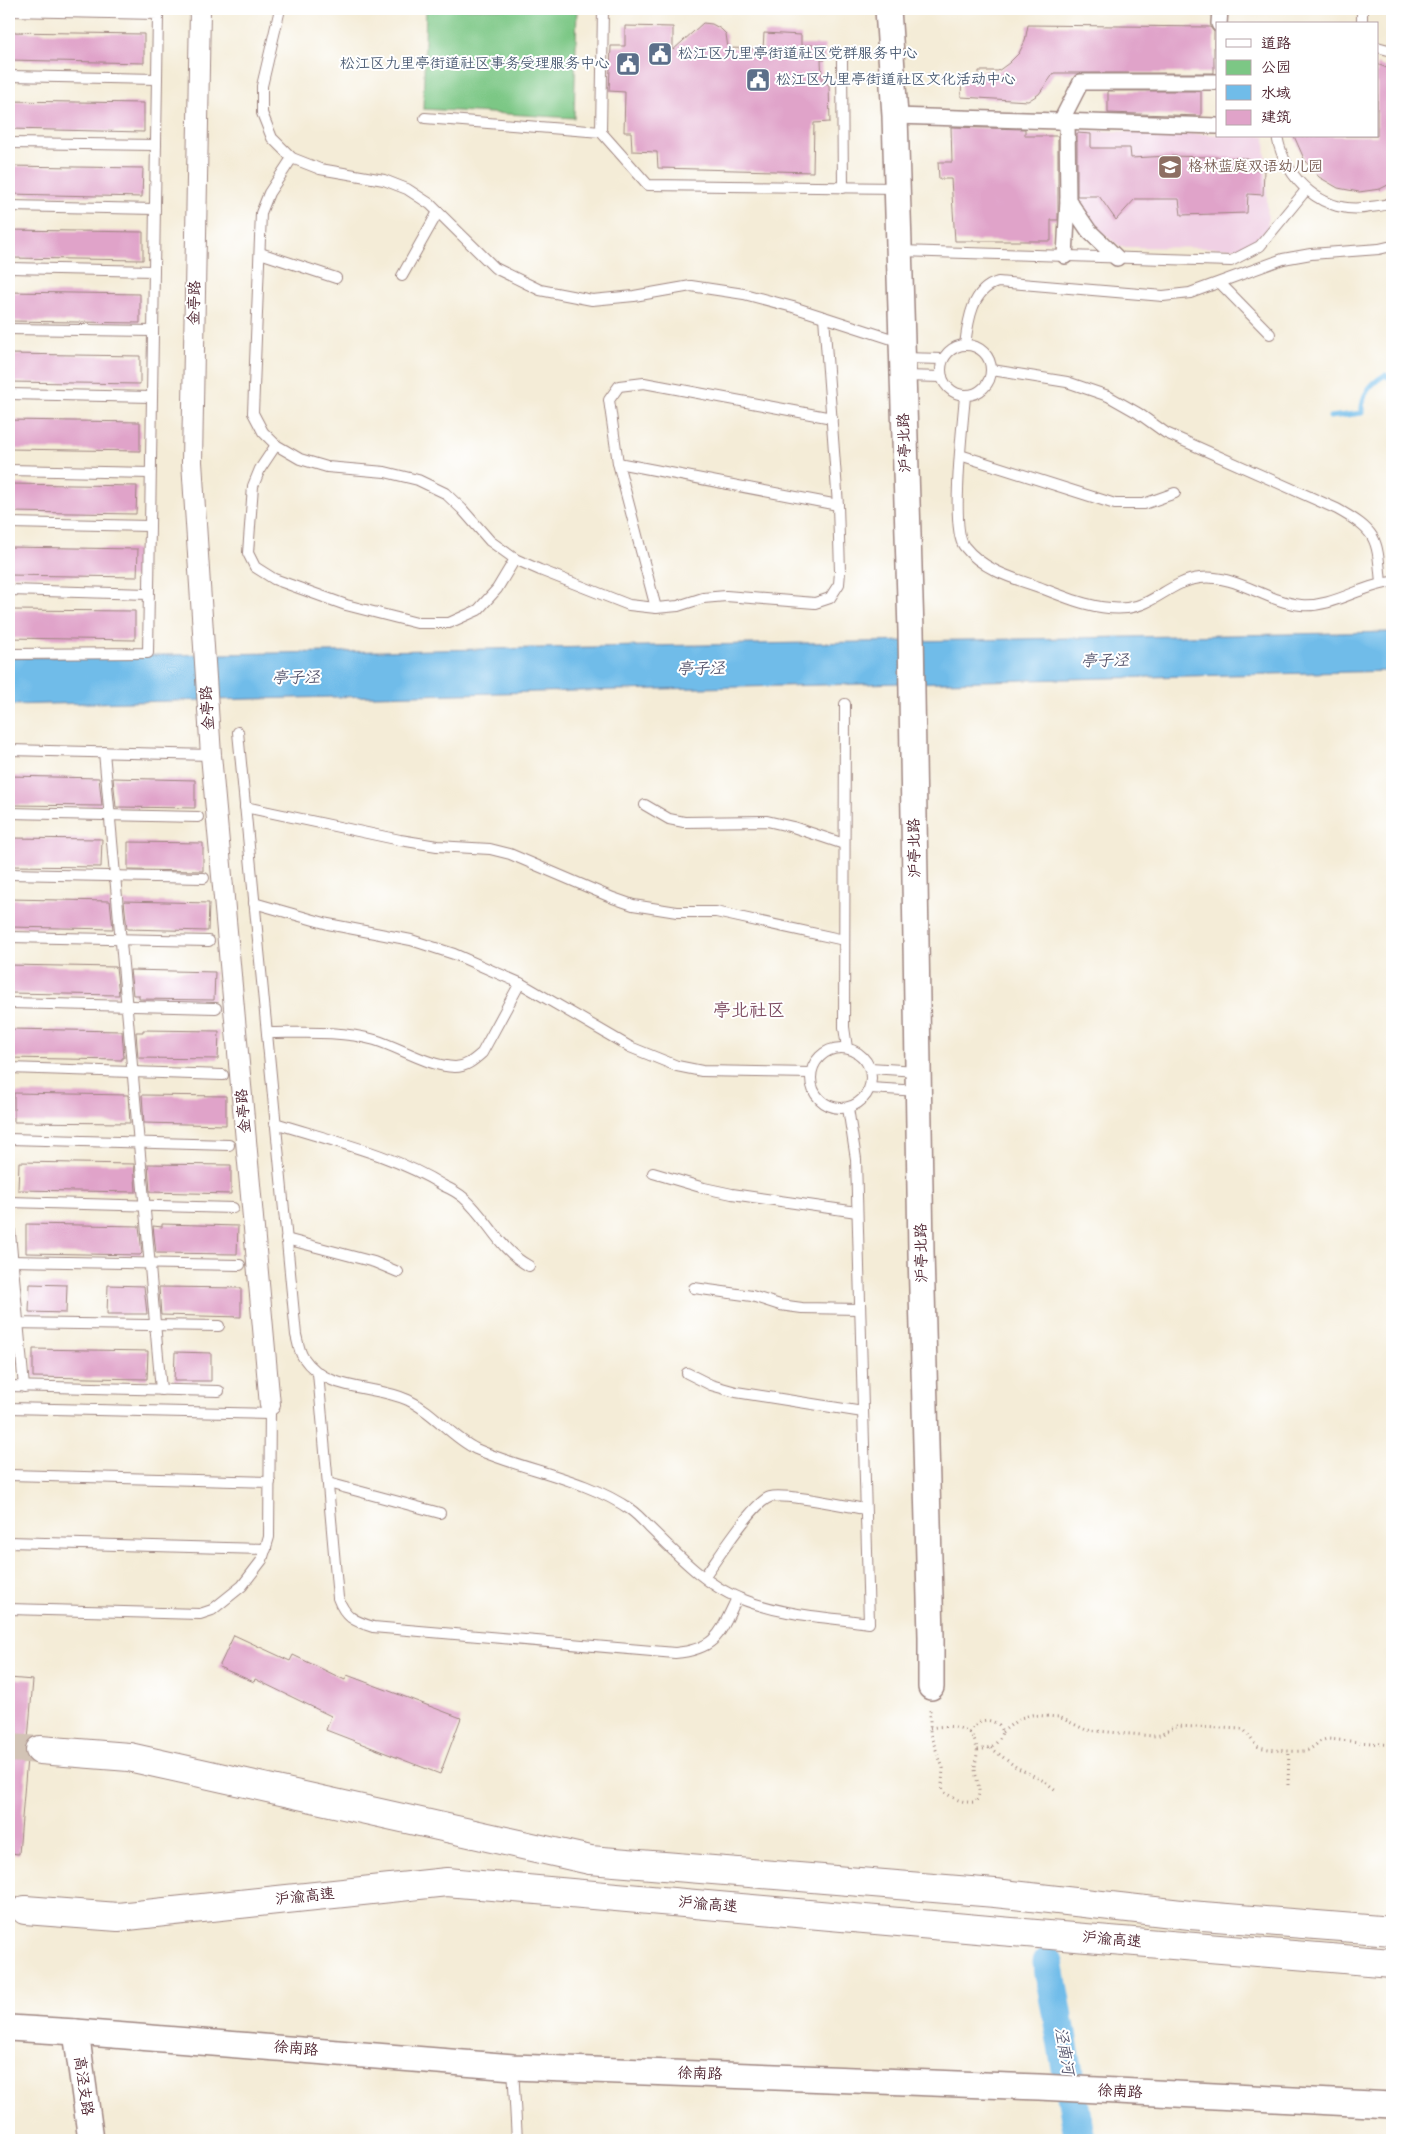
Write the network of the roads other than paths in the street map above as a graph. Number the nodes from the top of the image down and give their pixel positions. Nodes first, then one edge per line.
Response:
1 (200, 9) edge
2 (280, 9) edge
3 (603, 9) edge
4 (888, 9) edge
5 (1220, 9) edge
6 (1362, 9) edge
7 (9, 11) edge
8 (1219, 22) edge
9 (1362, 22) edge
10 (1378, 47) edge
11 (1392, 51) edge
12 (842, 61) dead end
13 (9, 76) edge
14 (157, 79) junction
15 (1216, 82) edge
16 (895, 116) junction
17 (425, 118) dead end
18 (1064, 121) junction
19 (1216, 126) edge
20 (601, 132) junction
21 (1278, 138) edge
22 (9, 143) edge
23 (156, 145) junction
24 (292, 158) junction
25 (842, 188) junction
26 (897, 188) junction
27 (1306, 190) junction
28 (1068, 200) junction
29 (1392, 202) edge
30 (9, 206) edge
31 (155, 209) junction
32 (438, 212) junction
33 (1392, 246) edge
34 (899, 251) junction
35 (260, 253) junction
36 (1065, 256) junction
37 (1117, 258) junction
38 (9, 268) edge
39 (154, 271) junction
40 (402, 276) dead end
41 (336, 278) dead end
42 (1220, 284) junction
43 (824, 317) junction
44 (9, 328) edge
45 (153, 331) junction
46 (1270, 334) dead end
47 (965, 345) junction
48 (902, 359) junction
49 (943, 359) junction
50 (992, 370) junction
51 (942, 377) junction
52 (9, 394) edge
53 (965, 396) junction
54 (152, 397) junction
55 (832, 418) junction
56 (276, 445) junction
57 (960, 455) junction
58 (618, 463) junction
59 (9, 470) edge
60 (150, 473) junction
61 (1175, 493) dead end
62 (838, 505) junction
63 (9, 523) edge
64 (150, 526) junction
65 (515, 559) junction
66 (1392, 582) edge
67 (1381, 584) junction
68 (9, 590) edge
69 (148, 594) junction
70 (656, 608) junction
71 (9, 654) edge
72 (845, 704) dead end
73 (238, 732) dead end
74 (9, 750) edge
75 (104, 752) junction
76 (211, 754) junction
77 (645, 805) dead end
78 (245, 807) junction
79 (9, 812) edge
80 (110, 815) junction
81 (198, 817) dead end
82 (844, 844) junction
83 (9, 874) edge
84 (115, 876) junction
85 (204, 878) dead end
86 (254, 903) junction
87 (9, 937) edge
88 (121, 939) junction
89 (844, 940) junction
90 (210, 941) dead end
91 (520, 983) junction
92 (9, 1003) edge
93 (127, 1006) junction
94 (216, 1008) dead end
95 (267, 1033) junction
96 (847, 1048) junction
97 (9, 1068) edge
98 (870, 1068) junction
99 (133, 1072) junction
100 (812, 1073) junction
101 (223, 1075) dead end
102 (918, 1081) junction
103 (870, 1088) junction
104 (848, 1108) junction
105 (275, 1123) junction
106 (9, 1139) edge
107 (139, 1143) junction
108 (229, 1145) dead end
109 (653, 1173) dead end
110 (9, 1202) edge
111 (145, 1206) junction
112 (233, 1208) dead end
113 (857, 1212) junction
114 (9, 1222) edge
115 (286, 1239) junction
116 (11, 1261) edge
117 (150, 1264) junction
118 (240, 1265) dead end
119 (529, 1266) dead end
120 (398, 1272) dead end
121 (694, 1288) dead end
122 (860, 1309) junction
123 (14, 1323) edge
124 (156, 1325) junction
125 (219, 1326) dead end
126 (318, 1373) junction
127 (687, 1373) dead end
128 (9, 1386) edge
129 (24, 1386) junction
130 (161, 1390) junction
131 (219, 1391) dead end
132 (9, 1408) edge
133 (270, 1409) junction
134 (862, 1412) junction
135 (9, 1475) edge
136 (270, 1482) junction
137 (328, 1483) junction
138 (865, 1509) junction
139 (440, 1513) dead end
140 (9, 1542) edge
141 (266, 1549) junction
142 (704, 1578) junction
143 (737, 1598) junction
144 (9, 1609) edge
145 (931, 1687) road end
146 (40, 1750) tunnel mouth
147 (1079, 1901) junction
148 (25, 1910) dead end
149 (1392, 1926) edge
150 (1392, 1931) edge
151 (1392, 1963) edge
152 (9, 2028) edge
153 (76, 2032) junction
154 (513, 2067) junction
155 (1392, 2105) edge
156 (91, 2140) edge
157 (517, 2140) edge

1 - 76 street, 金亭路
2 - 24 lane
3 - 20 lane
4 - 16 street, 沪亭北路
5 - 8 street
6 - 9 lane
7 - 14 lane
10 - 11 lane
12 - 25 lane
13 - 14 lane
14 - 23 lane
15 - 18 street
16 - 18 street
16 - 26 street, 沪亭北路
17 - 20 lane
18 - 19 street
18 - 28 street
20 - 25 lane
21 - 27 lane
22 - 23 lane
23 - 31 lane
24 - 32 lane
24 - 35 lane
25 - 26 lane
26 - 34 street, 沪亭北路
27 - 29 lane
27 - 37 lane
28 - 36 street
28 - 37 street
30 - 31 lane
31 - 39 lane
32 - 40 lane
32 - 43 lane
33 - 42 lane
34 - 36 lane
34 - 48 street, 沪亭北路
35 - 41 lane
35 - 56 lane
36 - 37 lane
38 - 39 lane
39 - 45 lane
42 - 46 lane
42 - 47 lane
43 - 48 lane
43 - 55 lane
44 - 45 lane
45 - 54 lane
47 - 49 lane
47 - 50 lane
48 - 49 lane
48 - 51 lane
48 - 102 street, 沪亭北路
49 - 51 lane
50 - 53 lane
50 - 67 lane
51 - 53 lane
52 - 54 lane
53 - 57 lane
54 - 60 lane
55 - 58 lane
55 - 62 lane
56 - 65 lane
56 - 65 lane
57 - 61 lane
57 - 67 lane
58 - 62 lane
58 - 70 lane
59 - 60 lane
60 - 64 lane
62 - 70 lane
63 - 64 lane
64 - 69 lane
65 - 70 lane
66 - 67 lane
68 - 69 lane
69 - 71 lane
72 - 82 lane
73 - 78 lane
74 - 75 lane
75 - 76 lane
75 - 80 lane
76 - 133 street, 金亭路
77 - 82 lane
78 - 86 lane
78 - 89 lane
79 - 80 lane
80 - 81 lane
80 - 84 lane
82 - 89 lane
83 - 84 lane
84 - 85 lane
84 - 88 lane
86 - 91 lane
86 - 95 lane
87 - 88 lane
88 - 90 lane
88 - 93 lane
89 - 96 lane
91 - 95 lane
91 - 100 lane
92 - 93 lane
93 - 94 lane
93 - 99 lane
95 - 105 lane
96 - 98 lane
96 - 100 lane
97 - 99 lane
98 - 102 lane
98 - 103 lane
99 - 101 lane
99 - 107 lane
100 - 104 lane
102 - 103 lane
102 - 145 street, 沪亭北路
103 - 104 lane
104 - 113 lane
105 - 115 lane
105 - 119 lane
106 - 107 lane
107 - 108 lane
107 - 111 lane
109 - 113 lane
110 - 111 lane
111 - 112 lane
111 - 117 lane
113 - 122 lane
114 - 116 lane
115 - 120 lane
115 - 126 lane
116 - 117 lane
116 - 123 lane
117 - 118 lane
117 - 124 lane
121 - 122 lane
122 - 134 lane
123 - 124 lane
123 - 129 lane
124 - 125 lane
124 - 130 lane
126 - 137 lane
126 - 142 lane
127 - 134 lane
128 - 129 lane
129 - 130 lane
130 - 131 lane
132 - 133 lane
133 - 136 lane
134 - 138 lane
135 - 136 lane
136 - 141 lane
137 - 139 lane
137 - 143 lane
138 - 142 lane
138 - 143 lane
140 - 141 lane
141 - 144 lane
142 - 143 lane
146 - 147 highway
147 - 149 highway
147 - 150 highway
148 - 151 highway, 沪渝高速
152 - 153 street, 徐南路
153 - 154 street, 徐南路
153 - 156 street, 高泾支路
154 - 155 street, 徐南路
154 - 157 lane

